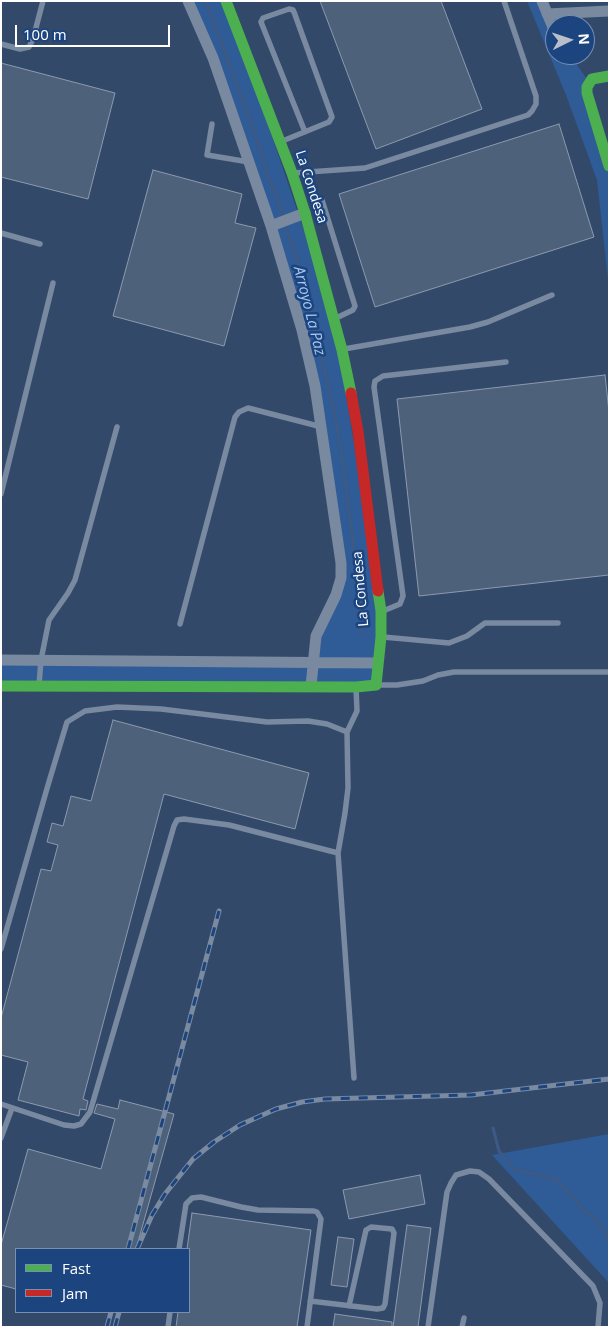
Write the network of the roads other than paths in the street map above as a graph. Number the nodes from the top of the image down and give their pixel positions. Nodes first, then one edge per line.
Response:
1 (43, 1) edge
2 (188, 1) edge
3 (226, 1) edge
4 (504, 1) edge
5 (542, 1) edge
6 (609, 11) edge
7 (547, 14) joint
8 (1, 44) edge
9 (609, 76) edge
10 (212, 124) dead end
11 (305, 132) junction
12 (280, 142) junction
13 (606, 142) edge
14 (249, 162) junction
15 (609, 166) edge
16 (292, 173) junction
17 (322, 200) dead end
18 (301, 214) junction
19 (275, 225) junction
20 (1, 233) edge
21 (40, 244) dead end
22 (53, 283) dead end
23 (552, 295) dead end
24 (334, 319) junction
25 (342, 350) junction
26 (506, 362) dead end
27 (118, 427) dead end
28 (322, 427) junction
29 (1, 494) edge
30 (381, 612) junction
31 (558, 622) dead end
32 (180, 624) dead end
33 (381, 637) junction
34 (1, 660) edge
35 (41, 660) junction
36 (312, 662) junction
37 (377, 663) junction
38 (609, 672) edge
39 (376, 685) junction
40 (1, 686) edge
41 (39, 686) junction
42 (311, 686) junction
43 (356, 687) junction
44 (347, 732) junction
45 (338, 853) junction
46 (1, 949) edge
47 (354, 1078) dead end
48 (1, 1104) edge
49 (12, 1108) junction
50 (1, 1138) edge
51 (178, 1248) edge
52 (310, 1301) junction
53 (349, 1306) junction
54 (170, 1313) edge
55 (464, 1318) dead end
56 (168, 1327) edge
57 (307, 1327) edge
58 (428, 1327) edge
59 (462, 1327) edge
60 (598, 1327) edge

1 - 8 lane
2 - 14 street, La Condesa
3 - 12 street, La Condesa
4 - 16 lane
5 - 7 street
6 - 7 street
9 - 13 street
10 - 14 lane
11 - 11 lane
11 - 12 lane
12 - 16 street, La Condesa
13 - 15 street
14 - 19 street, La Condesa
16 - 18 street, La Condesa
17 - 24 lane
18 - 19 street
18 - 24 street, La Condesa
19 - 28 street, La Condesa
20 - 21 lane
22 - 29 lane
23 - 25 lane
24 - 25 street, La Condesa
25 - 30 street, La Condesa
26 - 30 lane
27 - 35 lane
28 - 32 lane
28 - 36 street, La Condesa
30 - 33 street, La Condesa
31 - 33 lane
33 - 37 street, La Condesa
34 - 35 street
35 - 36 street
35 - 41 lane
36 - 37 street
36 - 42 street, La Condesa
37 - 39 street, La Condesa
38 - 39 lane
39 - 43 street
40 - 41 street
41 - 42 street
42 - 43 street
43 - 44 lane
44 - 45 lane
44 - 46 lane
45 - 47 lane
45 - 49 lane
48 - 49 lane
49 - 50 lane
51 - 52 lane
52 - 53 lane
52 - 57 lane
53 - 53 lane
54 - 56 lane
55 - 59 lane
58 - 60 lane

